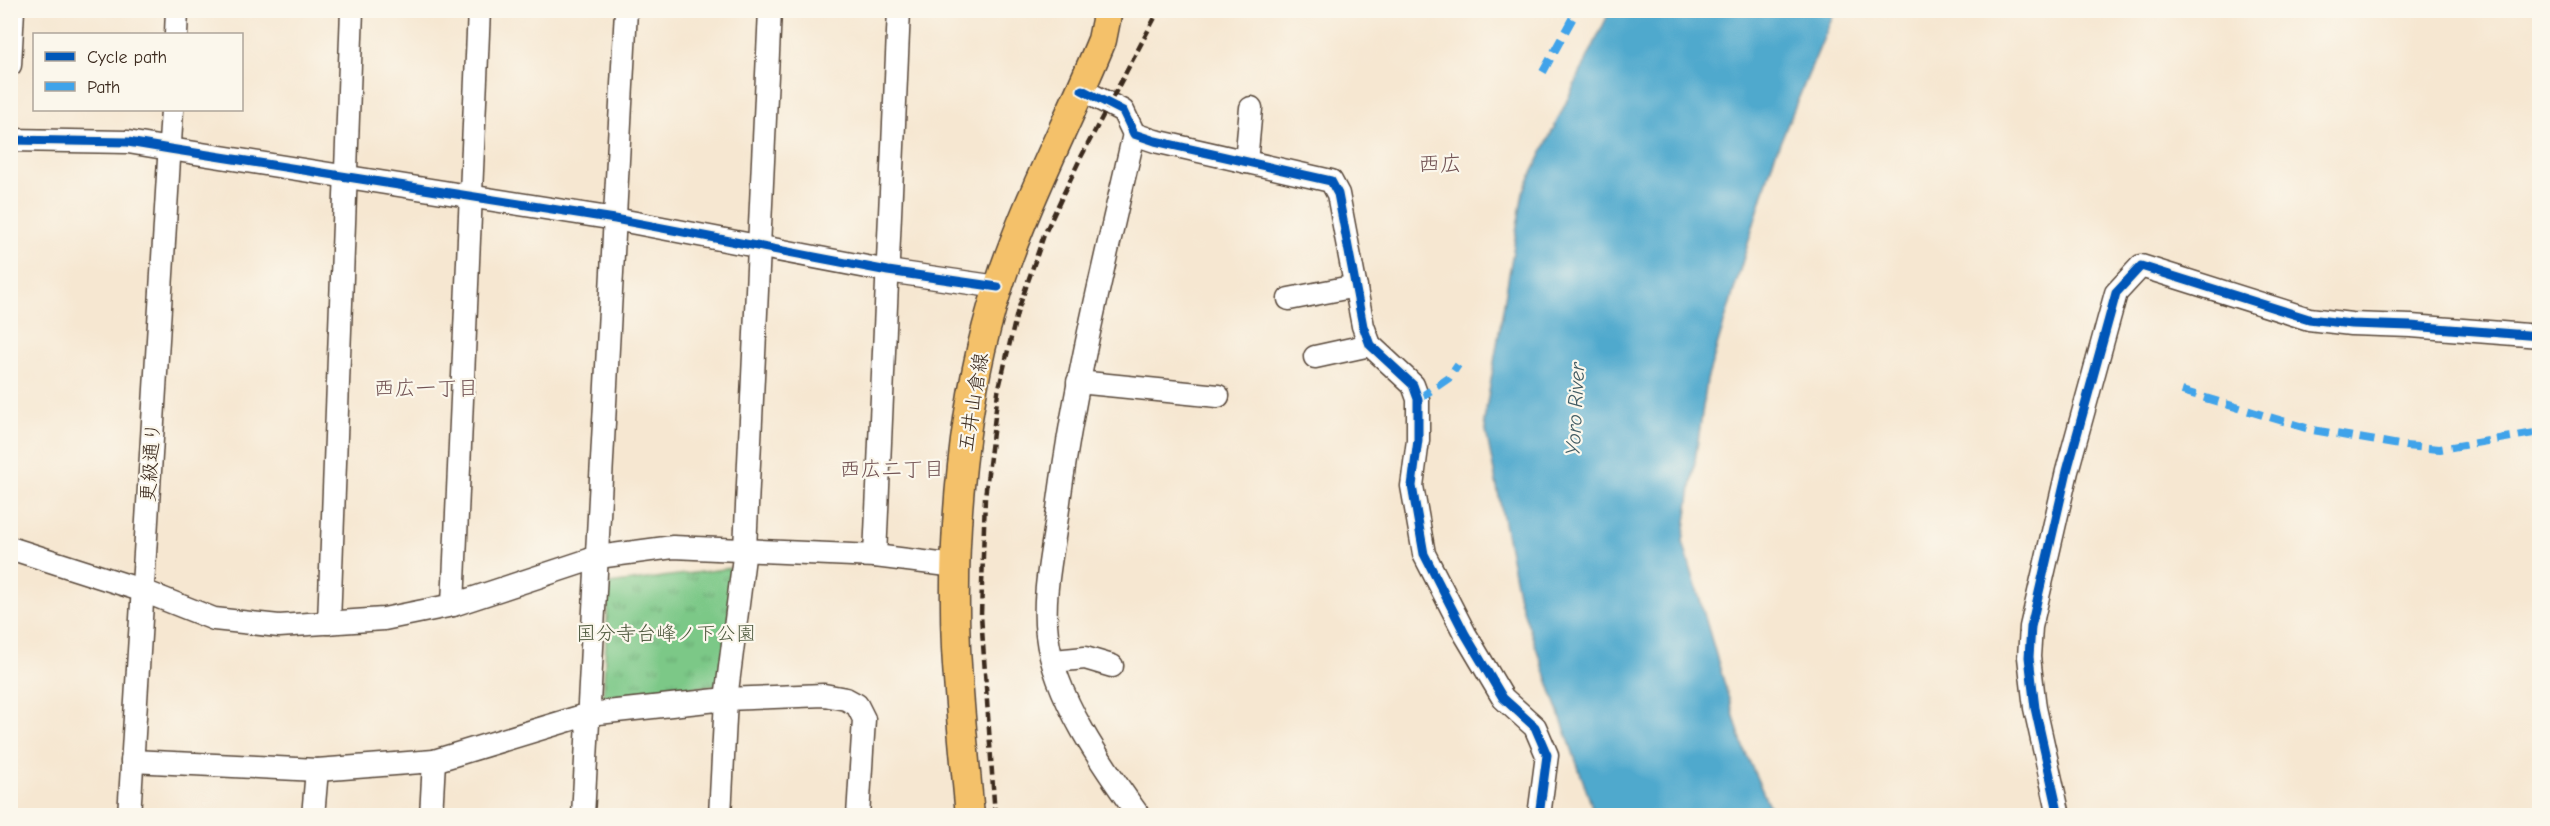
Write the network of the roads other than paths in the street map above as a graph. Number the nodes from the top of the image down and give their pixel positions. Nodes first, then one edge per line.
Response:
1 (13, 10) edge
2 (177, 10) edge
3 (352, 10) edge
4 (479, 10) edge
5 (626, 10) edge
6 (770, 10) edge
7 (898, 10) edge
8 (1108, 10) edge
9 (176, 33) edge
10 (10, 65) edge
11 (1082, 90) junction
12 (1251, 108) dead end
13 (172, 111) edge
14 (1134, 134) junction
15 (10, 140) edge
16 (170, 149) junction
17 (1246, 162) junction
18 (345, 177) junction
19 (471, 196) junction
20 (615, 219) junction
21 (757, 246) junction
22 (888, 271) junction
23 (1356, 286) junction
24 (998, 287) junction
25 (1289, 299) dead end
26 (2540, 336) edge
27 (1370, 345) junction
28 (1315, 357) dead end
29 (1078, 382) junction
30 (1218, 396) dead end
31 (10, 548) edge
32 (745, 549) junction
33 (875, 556) junction
34 (598, 557) junction
35 (956, 566) junction
36 (141, 590) junction
37 (453, 605) junction
38 (329, 623) junction
39 (1054, 662) junction
40 (1112, 666) dead end
41 (726, 699) junction
42 (589, 714) junction
43 (132, 761) junction
44 (434, 761) junction
45 (317, 770) junction
46 (129, 816) edge
47 (313, 816) edge
48 (431, 816) edge
49 (584, 816) edge
50 (720, 816) edge
51 (858, 816) edge
52 (970, 816) edge
53 (1139, 816) edge
54 (1539, 816) edge
55 (2059, 816) edge

1 - 10 street
2 - 9 street
3 - 18 street
4 - 19 street
5 - 20 street
6 - 21 street
7 - 22 street
8 - 11 main road, 五井山倉線
11 - 14 street
11 - 24 main road, 五井山倉線
12 - 17 street
13 - 16 street, 更級通り
14 - 17 street
14 - 29 street
15 - 16 street
16 - 18 street
16 - 36 street, 更級通り
17 - 23 street
18 - 19 street
18 - 38 street
19 - 20 street
19 - 37 street
20 - 21 street
20 - 34 street
21 - 22 street
21 - 32 street
22 - 24 street
22 - 33 street
23 - 25 street
23 - 27 street
24 - 35 main road, 五井山倉線
26 - 55 street
27 - 28 street
27 - 54 street
29 - 30 street
29 - 39 street
31 - 36 street
32 - 33 street
32 - 34 street
32 - 41 street
33 - 35 street
34 - 37 street
34 - 42 street
35 - 52 main road, 五井山倉線
36 - 38 street
36 - 43 street, 更級通り
37 - 38 street
39 - 40 street
39 - 53 street
41 - 42 street
41 - 50 street
41 - 51 street
42 - 44 street
42 - 49 street
43 - 45 street
43 - 46 street, 更級通り
44 - 45 street
44 - 48 street
45 - 47 street

